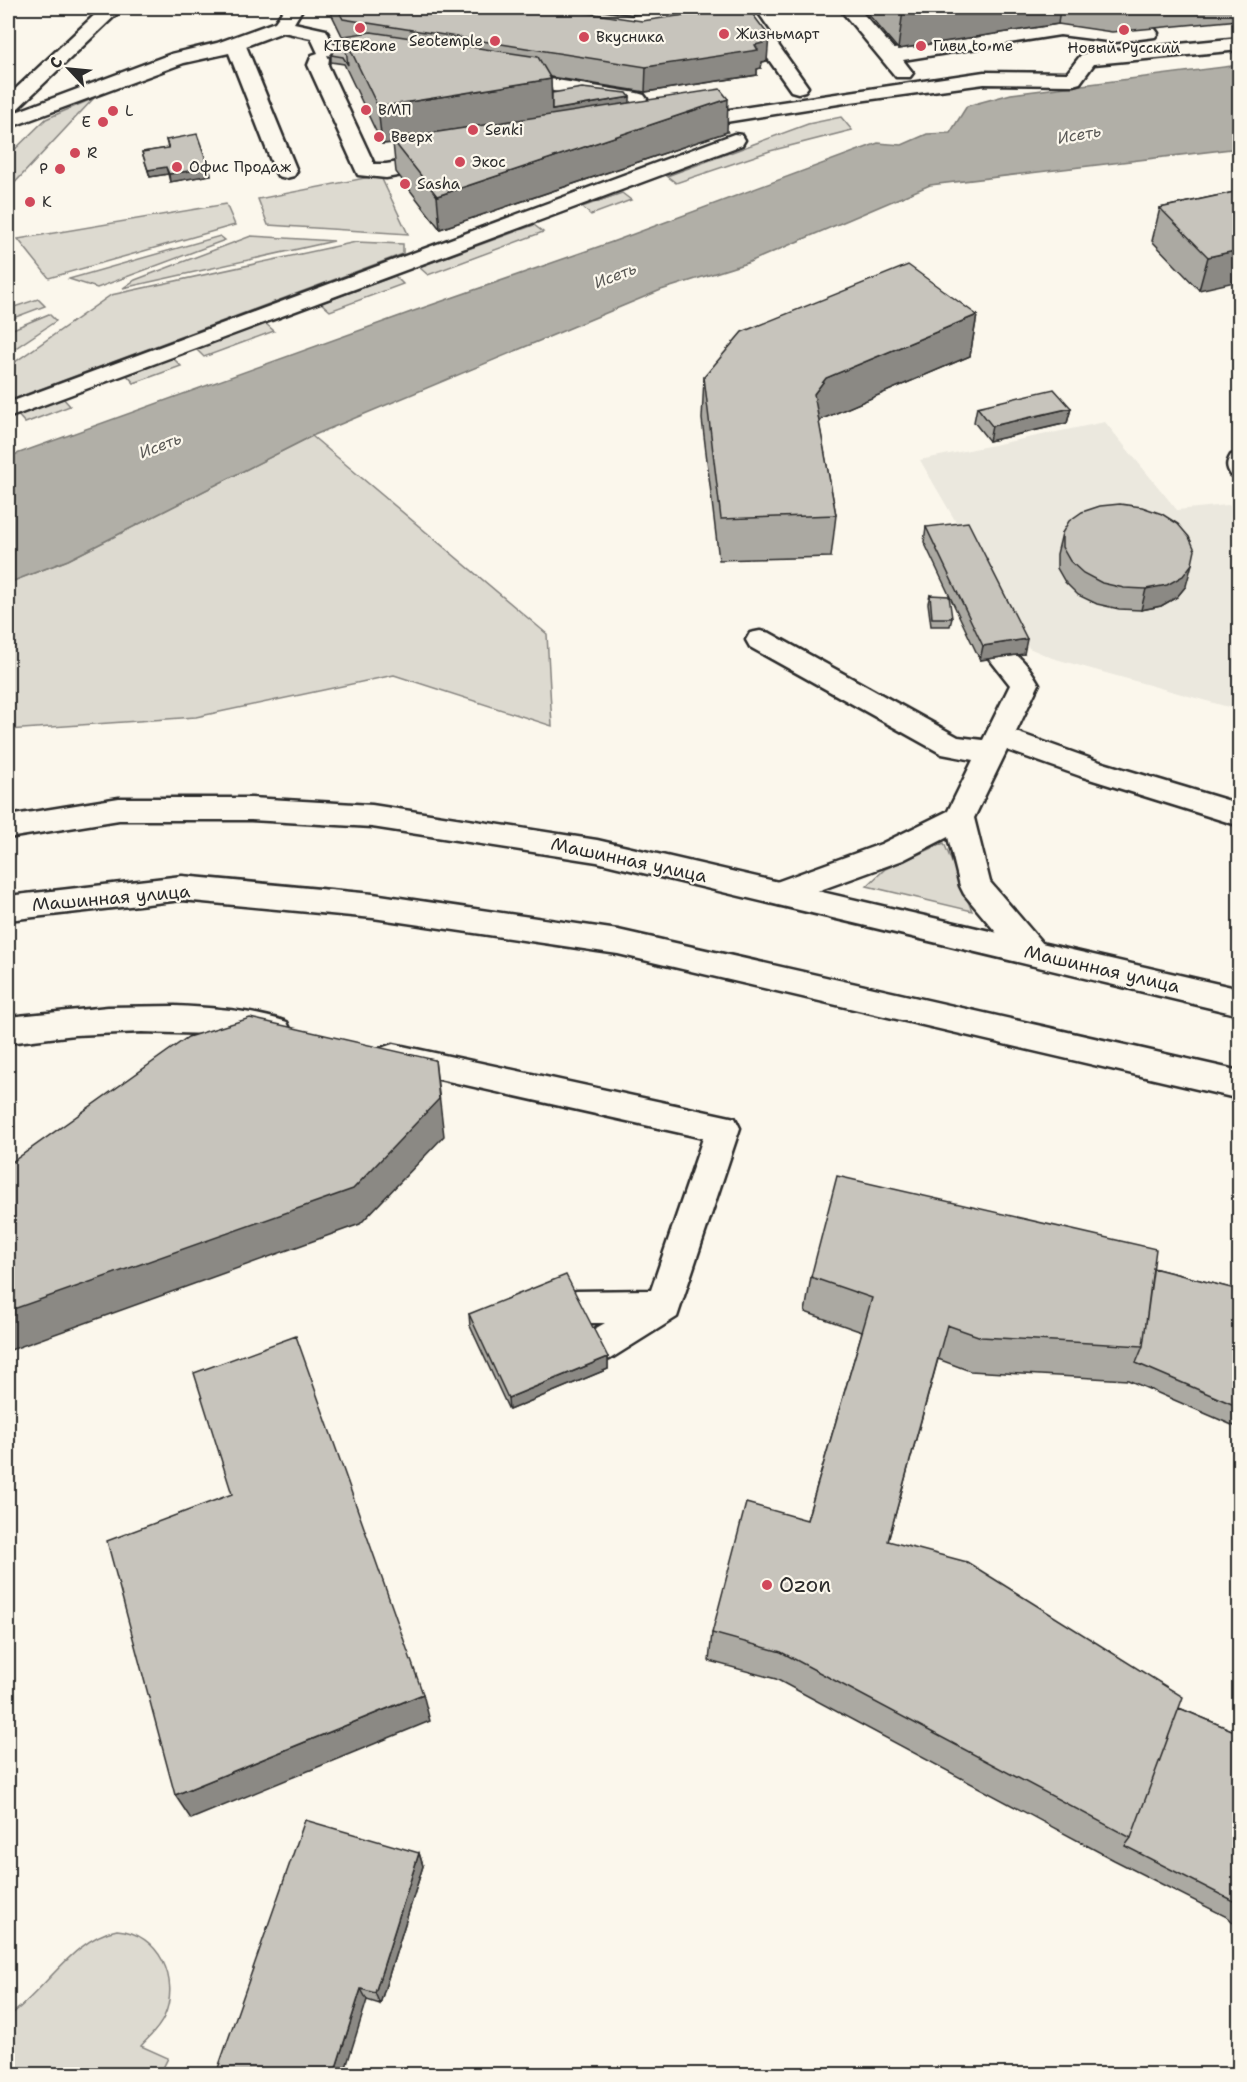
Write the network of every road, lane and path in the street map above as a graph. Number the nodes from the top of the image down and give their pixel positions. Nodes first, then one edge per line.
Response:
1 (113, 8) edge
2 (294, 8) edge
3 (555, 8) edge
4 (728, 8) edge
5 (741, 8) edge
6 (848, 8) edge
7 (705, 9) edge
8 (282, 26) junction
9 (1163, 32) dead end
10 (1239, 44) edge
11 (230, 48) junction
12 (371, 57) edge
13 (319, 59) dead end
14 (895, 63) junction
15 (487, 75) edge
16 (915, 86) junction
17 (798, 87) dead end
18 (637, 99) edge
19 (8, 107) edge
20 (8, 122) edge
21 (665, 126) edge
22 (734, 140) dead end
23 (456, 159) edge
24 (286, 171) dead end
25 (8, 411) edge
26 (1239, 461) edge
27 (1239, 469) edge
28 (760, 640) dead end
29 (1002, 657) edge
30 (996, 745) junction
31 (1030, 748) junction
32 (1239, 791) edge
33 (1239, 815) edge
34 (959, 818) junction
35 (8, 827) edge
36 (779, 893) junction
37 (8, 908) edge
38 (1032, 953) junction
39 (1239, 1002) edge
40 (190, 1021) junction
41 (8, 1030) edge
42 (302, 1037) edge
43 (359, 1050) edge
44 (185, 1055) edge
45 (1239, 1085) edge
46 (664, 1306) junction
47 (576, 1307) edge
48 (597, 1347) edge

1 - 19 street
2 - 8 street
3 - 7 street
4 - 7 street
5 - 17 street
6 - 14 street
8 - 11 street
8 - 12 street
9 - 14 street
10 - 16 street
11 - 20 street
11 - 24 street
13 - 23 street
14 - 16 street
15 - 18 street
16 - 21 street
22 - 25 street
26 - 27 street
28 - 30 street
29 - 30 street
30 - 31 street
30 - 34 street
31 - 32 street
31 - 33 street
34 - 36 street
34 - 38 street
35 - 36 street, Машинная улица
36 - 38 street, Машинная улица
37 - 45 street, Машинная улица
38 - 39 street, Машинная улица
40 - 41 street
40 - 42 street
40 - 44 street
43 - 46 street
46 - 47 street
46 - 48 street

